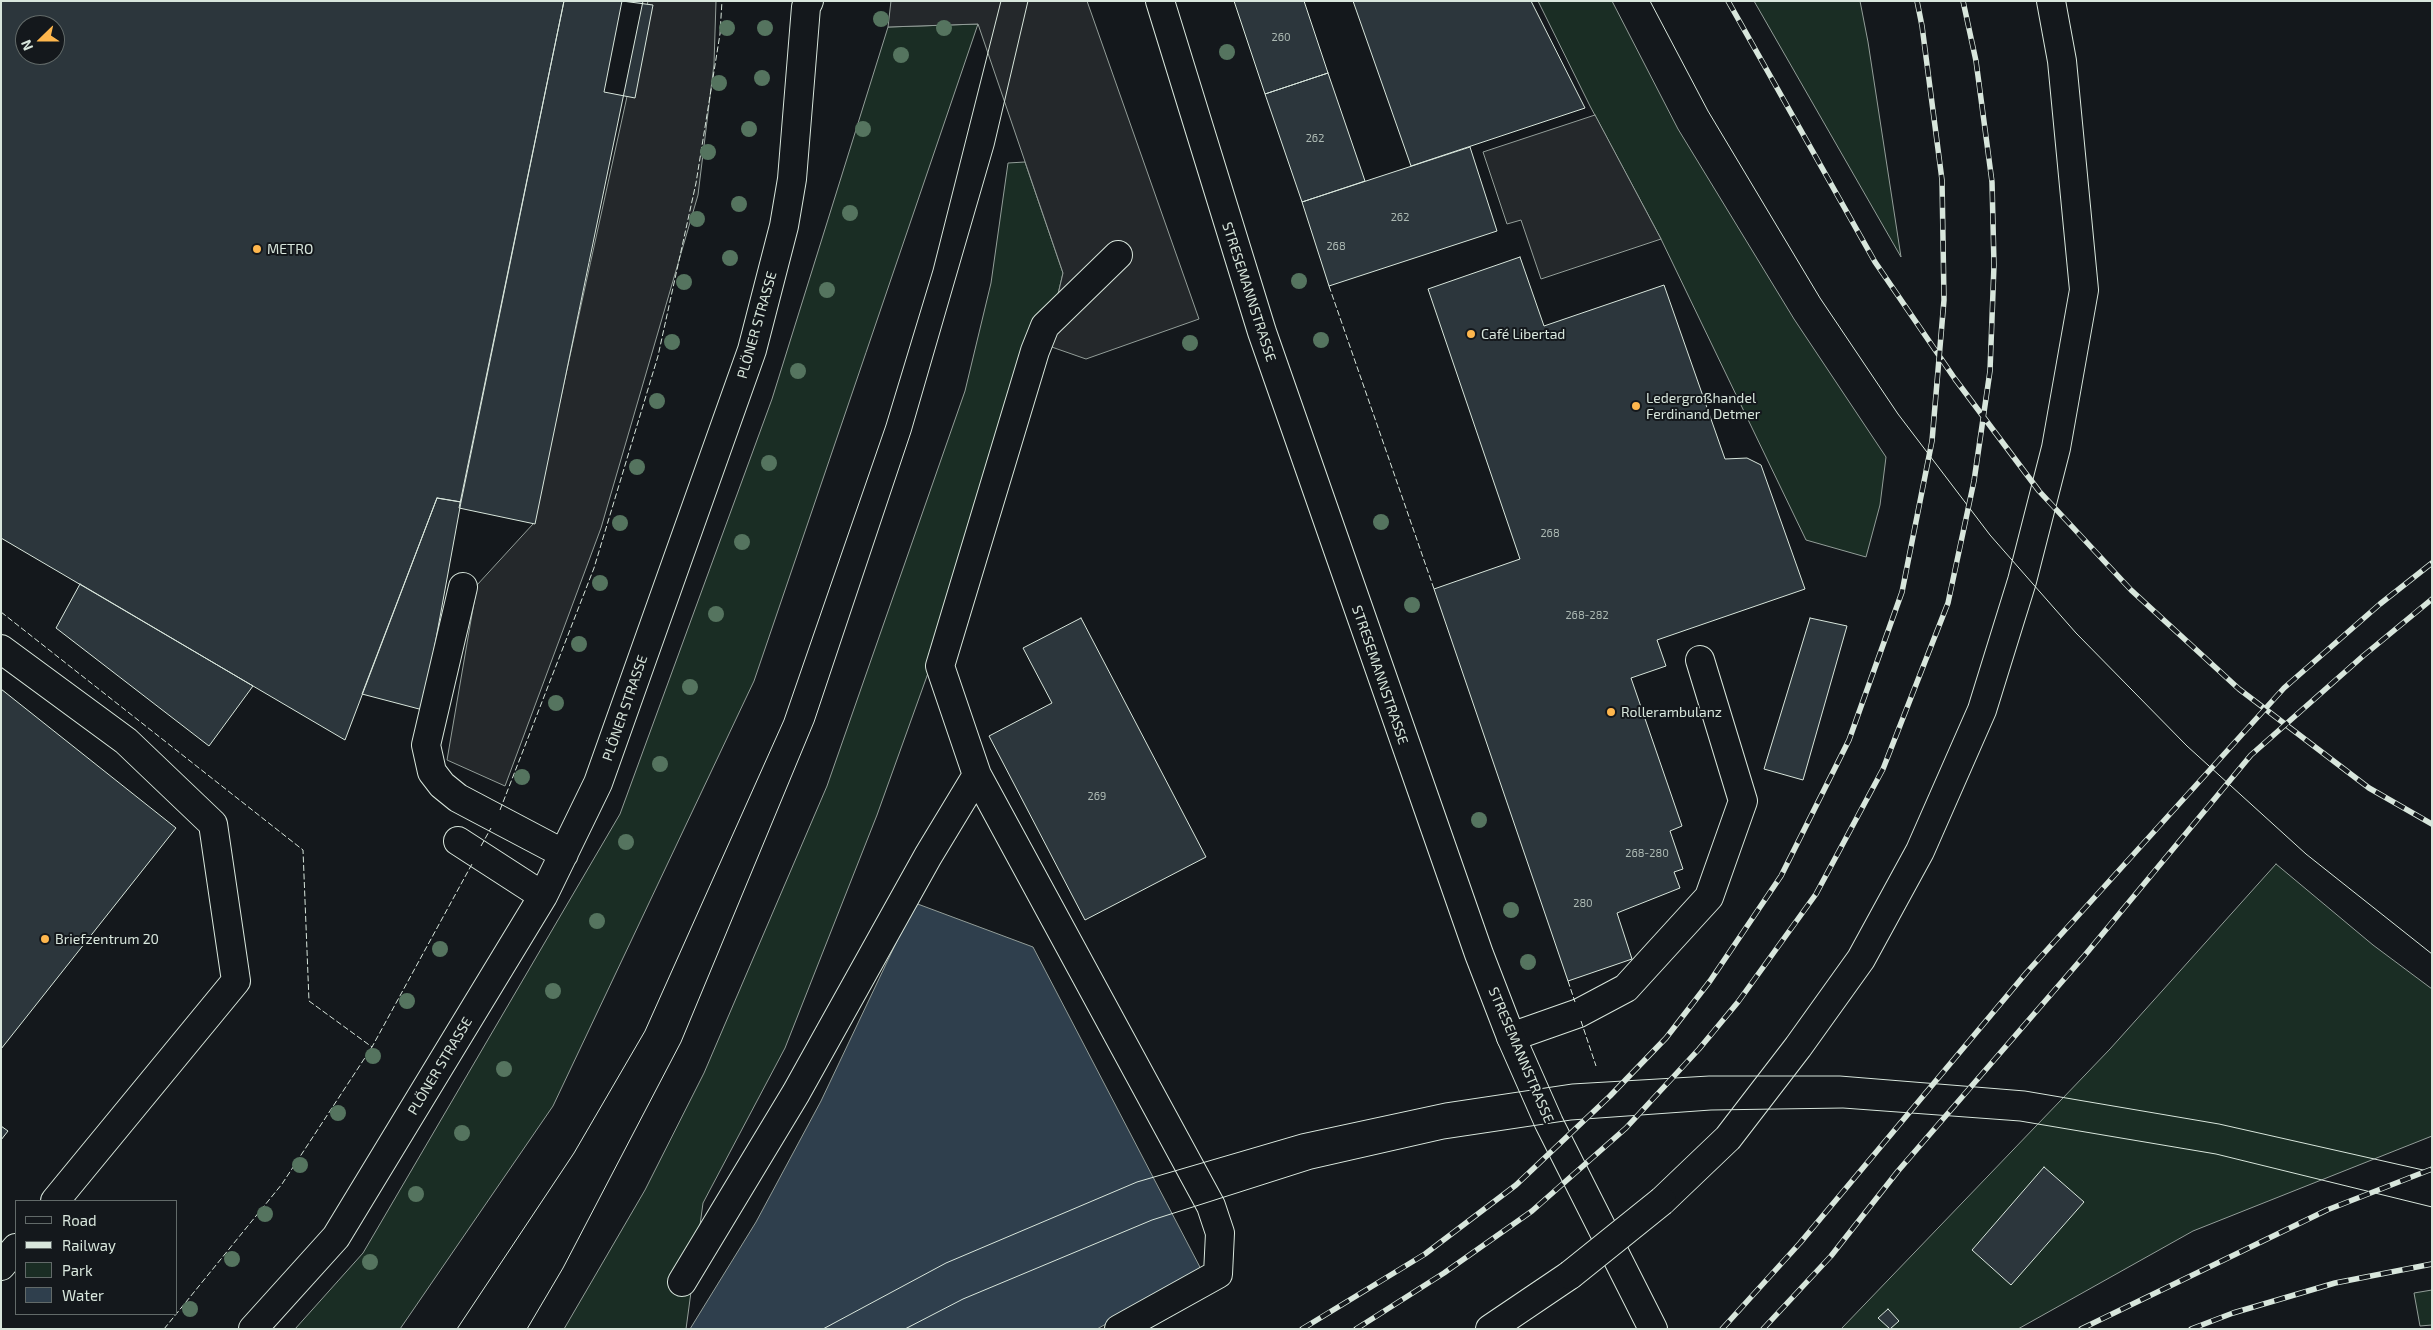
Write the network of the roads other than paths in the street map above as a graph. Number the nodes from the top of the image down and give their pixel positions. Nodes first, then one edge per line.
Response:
1 (1160, 1) edge
2 (2051, 1) edge
3 (806, 3) edge
4 (1118, 255) dead end
5 (463, 587) dead end
6 (1, 649) edge
7 (1700, 660) dead end
8 (977, 775) junction
9 (458, 841) dead end
10 (564, 854) junction
11 (542, 896) junction
12 (1511, 1037) junction
13 (56, 1200) edge
14 (15, 1249) edge
15 (1, 1266) edge
16 (682, 1282) dead end
17 (253, 1329) edge
18 (1120, 1329) edge
19 (1490, 1329) edge
20 (1653, 1329) edge

1 - 12 street, STRESEMANNSTRASSE
2 - 19 street, bridge
3 - 10 street, PLÖNER STRASSE
4 - 8 street
5 - 10 street
6 - 13 street
7 - 12 street
8 - 16 street
8 - 18 street
9 - 11 street
10 - 11 street, PLÖNER STRASSE
11 - 17 street, PLÖNER STRASSE
12 - 20 street, STRESEMANNSTRASSE
14 - 15 street

